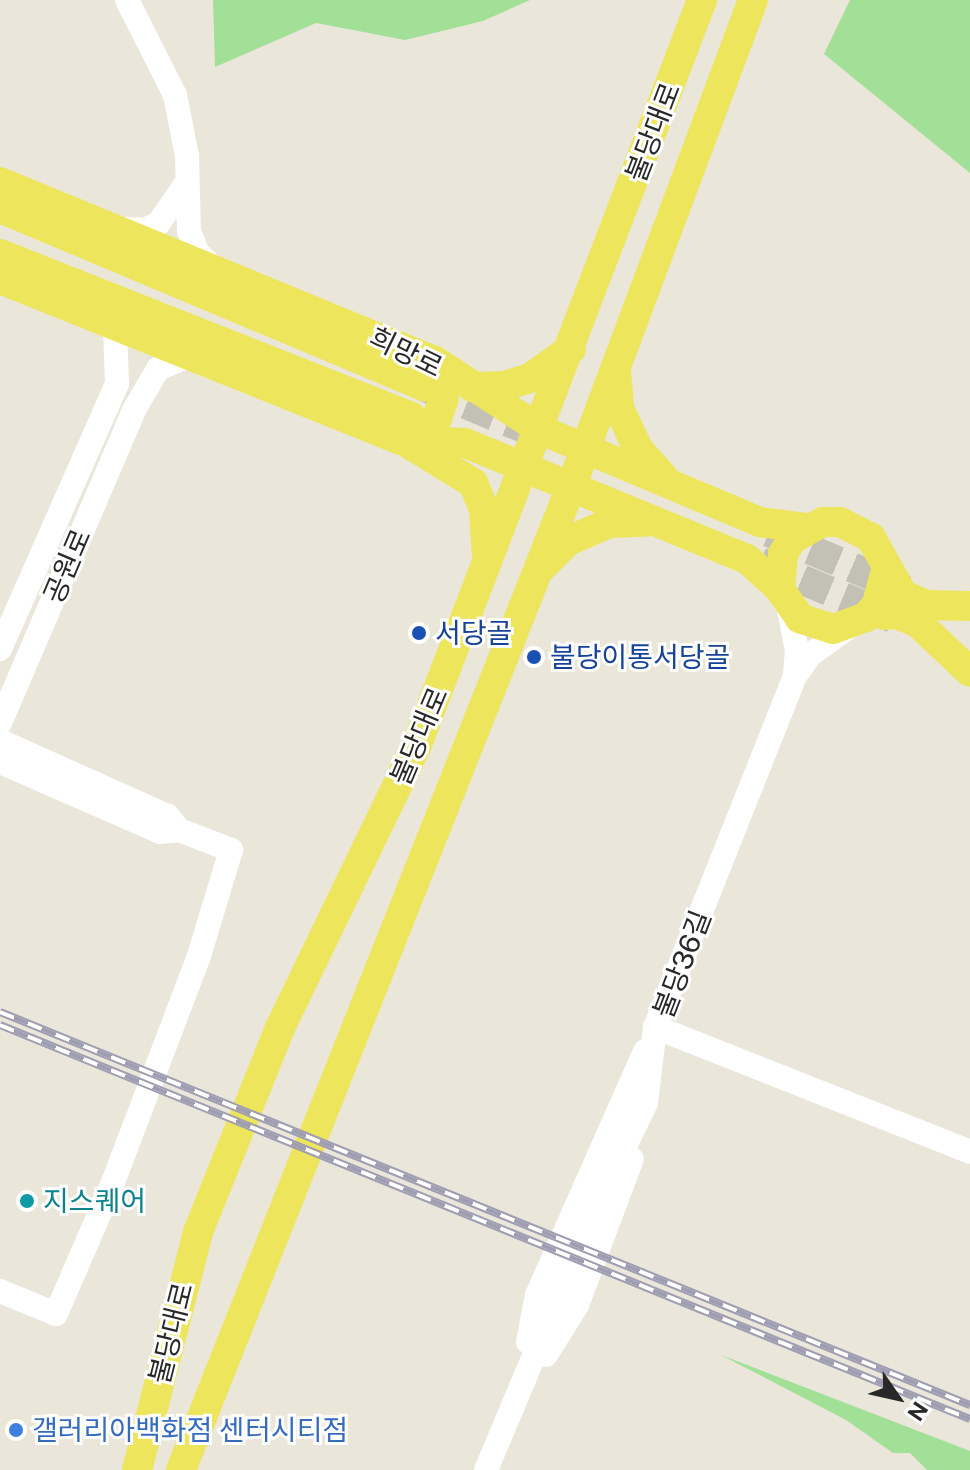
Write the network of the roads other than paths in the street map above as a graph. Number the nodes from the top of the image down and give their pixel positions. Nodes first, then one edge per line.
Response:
1 (127, 0) edge
2 (702, 0) edge
3 (753, 0) edge
4 (0, 182) edge
5 (187, 182) junction
6 (0, 208) edge
7 (103, 228) junction
8 (0, 254) edge
9 (223, 276) junction
10 (0, 279) edge
11 (115, 327) junction
12 (571, 349) junction
13 (189, 356) junction
14 (616, 367) junction
15 (430, 374) junction
16 (472, 387) junction
17 (541, 430) junction
18 (409, 432) junction
19 (586, 448) junction
20 (526, 468) junction
21 (668, 483) junction
22 (571, 487) junction
23 (654, 522) junction
24 (806, 528) junction
25 (488, 568) junction
26 (886, 570) junction
27 (536, 573) junction
28 (784, 597) junction
29 (970, 606) edge
30 (858, 621) junction
31 (0, 649) edge
32 (968, 656) edge
33 (795, 676) junction
34 (0, 723) edge
35 (0, 741) edge
36 (0, 762) edge
37 (179, 830) junction
38 (655, 1027) junction
39 (970, 1152) edge
40 (0, 1291) edge
41 (518, 1392) junction
42 (137, 1470) edge
43 (181, 1470) edge
44 (486, 1470) edge

1 - 5 street
2 - 12 main road, 불당대로
3 - 14 main road, 불당대로
4 - 7 main road, 희망로
5 - 7 street
5 - 9 street
6 - 15 main road
7 - 9 main road, 희망로
8 - 18 main road, 희망로
9 - 15 main road, 희망로
10 - 11 main road, 희망로
11 - 13 main road, 희망로
11 - 31 street, 공원로
12 - 16 main road
12 - 17 main road, 불당대로
13 - 18 main road, 희망로
13 - 34 street, 공원로
14 - 19 main road, 불당대로
14 - 21 main road
15 - 16 main road, 희망로
15 - 18 main road
16 - 17 main road, 희망로
17 - 19 main road, 희망로
17 - 20 main road, 불당대로
18 - 20 main road, 희망로
18 - 25 main road, 희망로
19 - 21 main road, 희망로
19 - 22 main road, 불당대로
20 - 22 main road, 희망로
20 - 25 main road, 불당대로
21 - 24 main road, 희망로
22 - 23 main road, 희망로
22 - 27 main road, 불당대로
23 - 27 main road
23 - 28 main road, 희망로
24 - 26 main road
24 - 28 main road
25 - 42 main road, 불당대로
26 - 29 main road
26 - 30 main road
27 - 43 main road, 불당대로
28 - 30 main road
28 - 33 street, 불당36길
30 - 32 main road
30 - 33 street, 불당36길
33 - 38 street, 불당36길
35 - 37 street
36 - 37 street
37 - 40 street
38 - 39 street, 불당36길
38 - 41 street
38 - 41 street
41 - 44 street

